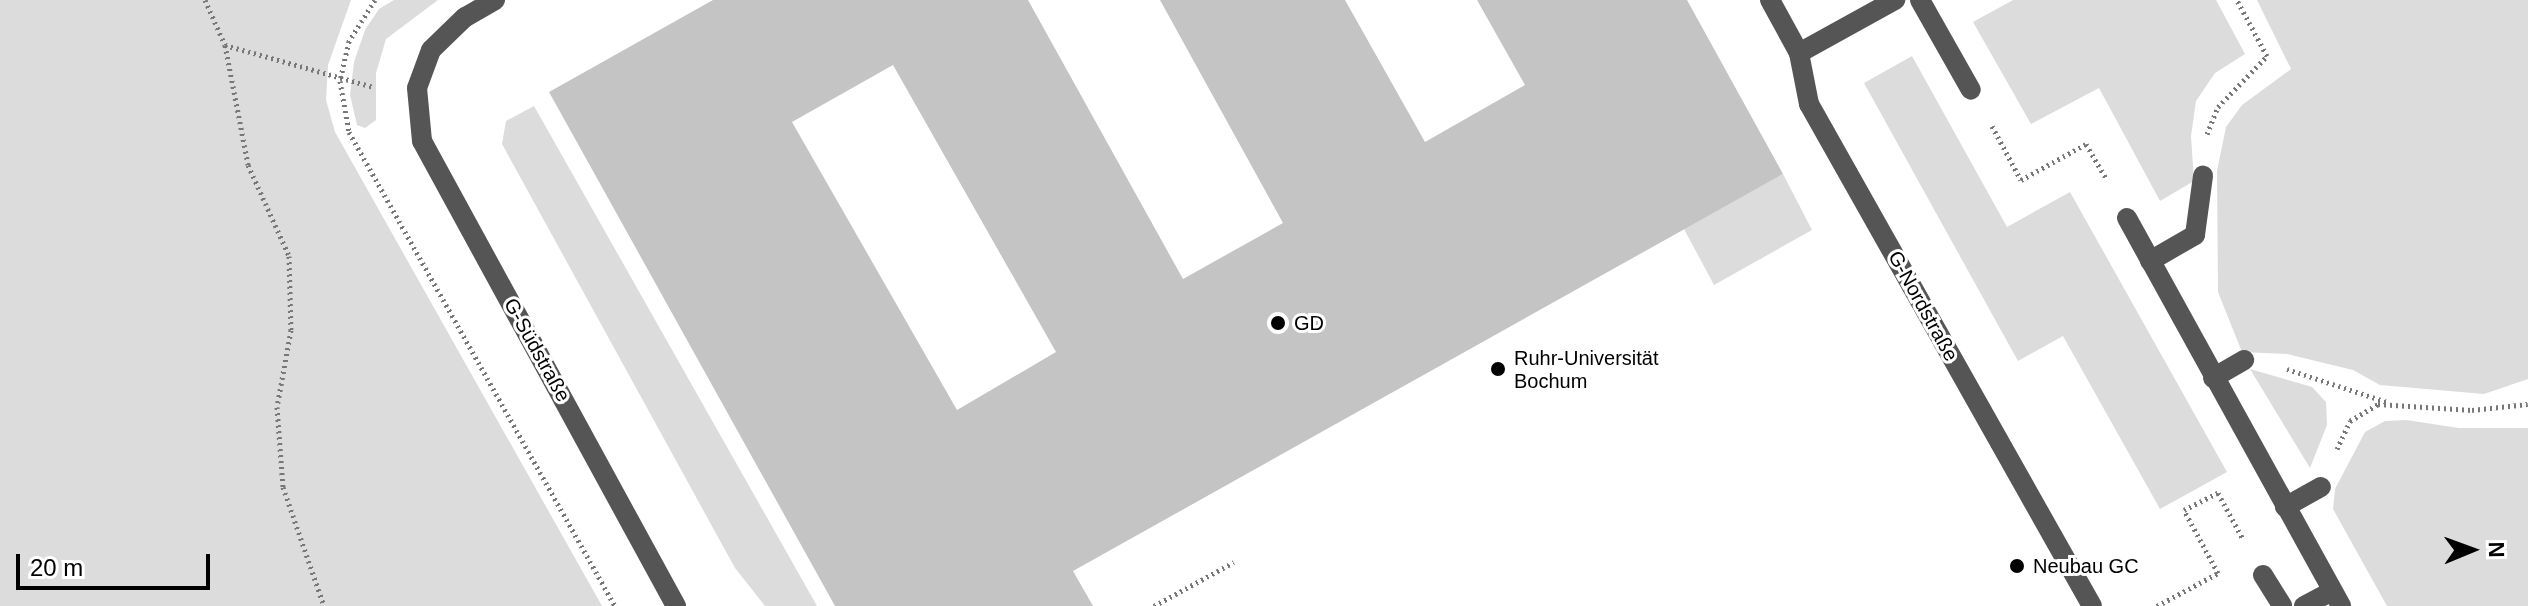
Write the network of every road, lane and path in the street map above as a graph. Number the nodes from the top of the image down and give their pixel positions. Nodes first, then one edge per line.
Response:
1 (205, 0) edge
2 (375, 0) edge
3 (495, 0) edge
4 (1770, 0) edge
5 (1895, 0) edge
6 (1920, 0) edge
7 (2237, 0) edge
8 (225, 45) junction
9 (1799, 53) junction
10 (340, 81) junction
11 (417, 88) junction
12 (1971, 90) dead end
13 (1999, 139) dead end
14 (2104, 176) dead end
15 (2203, 176) joint
16 (2127, 218) dead end
17 (2150, 261) junction
18 (2244, 360) dead end
19 (2213, 378) junction
20 (2331, 382) dead end
21 (2388, 402) junction
22 (2528, 404) edge
23 (2350, 421) dead end
24 (2321, 487) dead end
25 (2285, 507) junction
26 (1234, 562) dead end
27 (2263, 575) joint
28 (2337, 598) edge
29 (324, 606) edge
30 (615, 606) edge
31 (676, 606) edge
32 (1154, 606) edge
33 (2092, 606) edge
34 (2157, 606) edge
35 (2282, 606) edge
36 (2304, 606) edge

1 - 8 path
2 - 10 path
3 - 11 street
4 - 9 street, G-Nordstraße
5 - 9 street
6 - 12 street
7 - 15 path
8 - 10 path
8 - 29 path
9 - 33 street, G-Nordstraße
10 - 11 path
10 - 30 path
11 - 31 street, G-Südstraße
13 - 14 path
15 - 17 street
16 - 17 street
17 - 19 street
18 - 19 street
19 - 25 street
20 - 21 path
21 - 22 path
21 - 23 path
24 - 25 street
25 - 28 street
26 - 32 path
27 - 34 path
27 - 35 street
28 - 36 street

